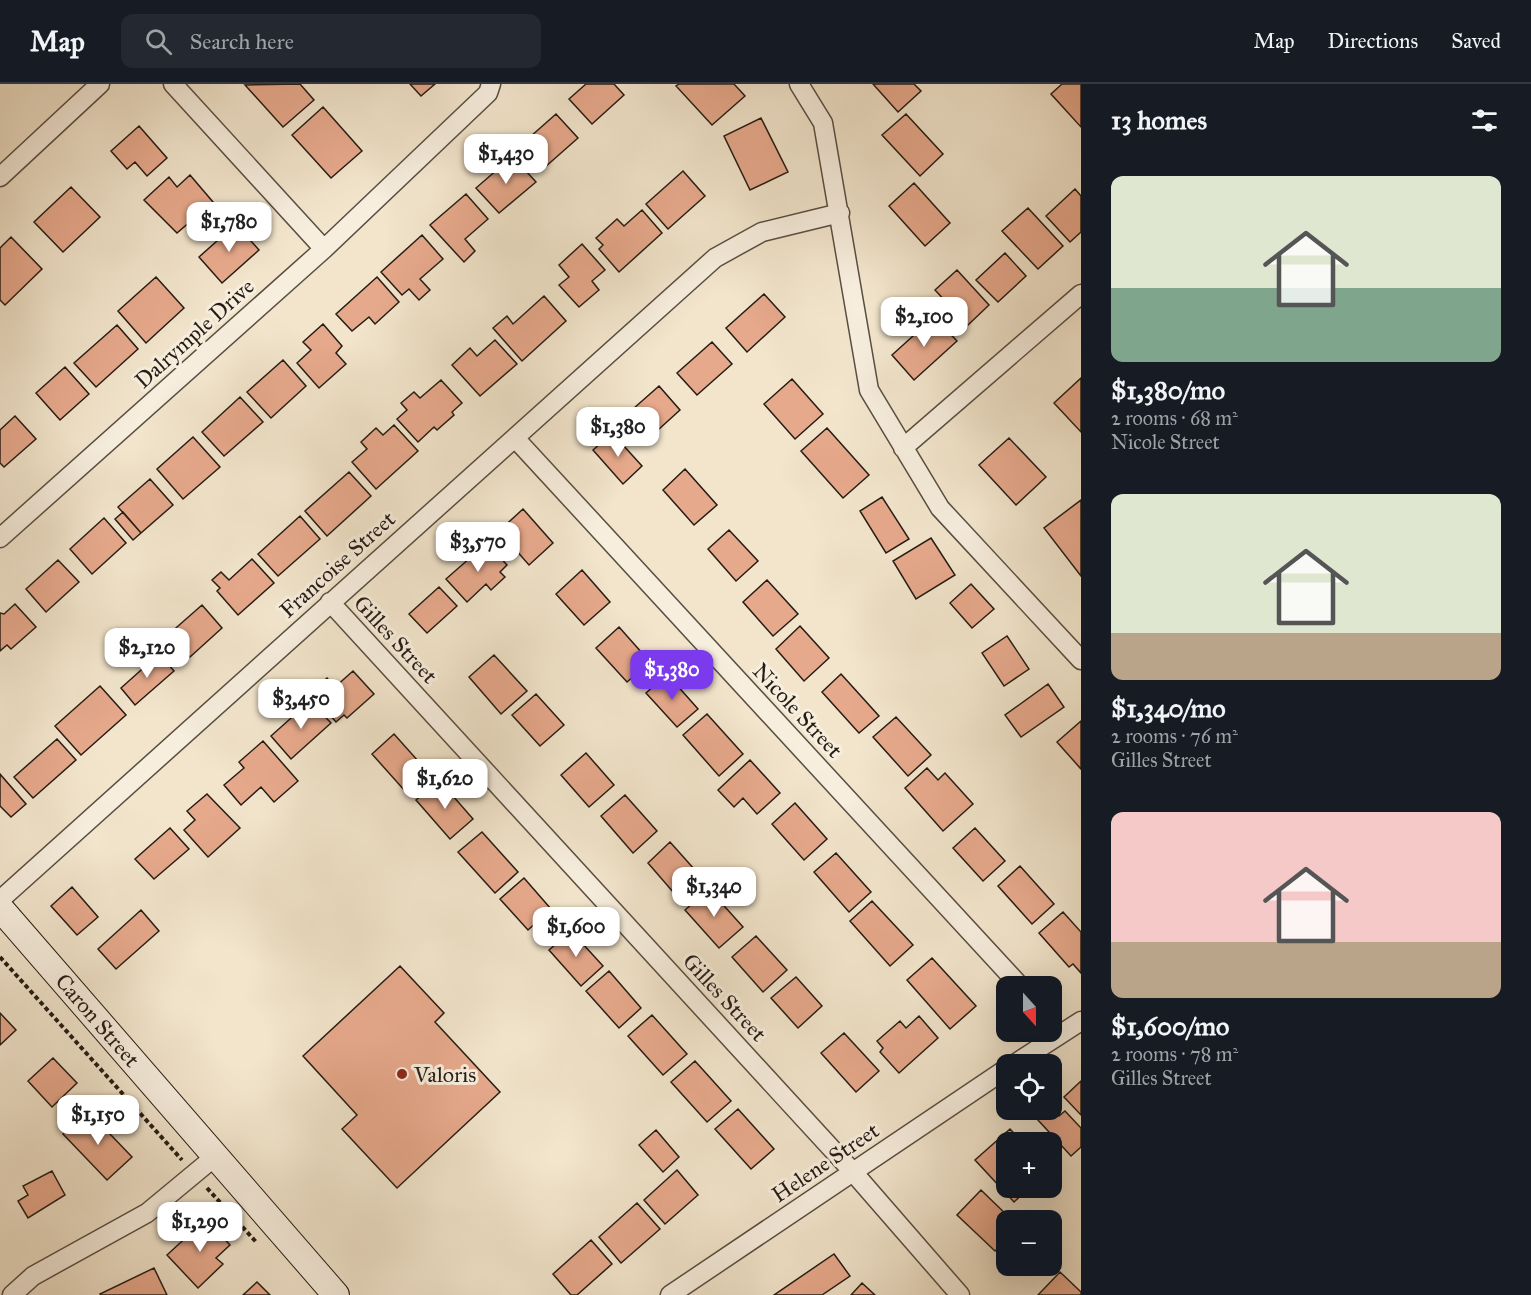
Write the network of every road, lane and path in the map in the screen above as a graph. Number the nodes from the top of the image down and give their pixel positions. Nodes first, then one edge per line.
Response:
1 (100, 84) edge
2 (173, 84) edge
3 (491, 84) edge
4 (799, 84) edge
5 (0, 177) edge
6 (840, 213) junction
7 (324, 249) junction
8 (1081, 294) edge
9 (515, 438) junction
10 (903, 448) junction
11 (0, 538) edge
12 (330, 602) junction
13 (1081, 660) edge
14 (0, 900) edge
15 (0, 908) edge
16 (0, 957) edge
17 (1012, 976) edge
18 (1081, 1021) edge
19 (1062, 1025) edge
20 (1039, 1042) edge
21 (1025, 1054) edge
22 (996, 1076) edge
23 (217, 1155) junction
24 (853, 1172) junction
25 (194, 1174) junction
26 (264, 1252) dead end
27 (12, 1295) edge
28 (336, 1295) edge
29 (669, 1295) edge
30 (960, 1295) edge

1 - 5 street
2 - 7 street
3 - 7 street, Dalrymple Drive
4 - 6 street
6 - 9 street, Francoise Street
6 - 10 street
7 - 11 street, Dalrymple Drive
8 - 10 street
9 - 12 street, Francoise Street
9 - 17 street, Nicole Street
10 - 13 street
12 - 14 street, Francoise Street
12 - 24 street, Gilles Street
15 - 23 street, Caron Street
16 - 25 path
18 - 19 street
20 - 21 street
22 - 24 street, Helene Street
23 - 25 street
23 - 28 street, Caron Street
24 - 29 street, Helene Street
24 - 30 street, Gilles Street
25 - 26 path
25 - 27 street

